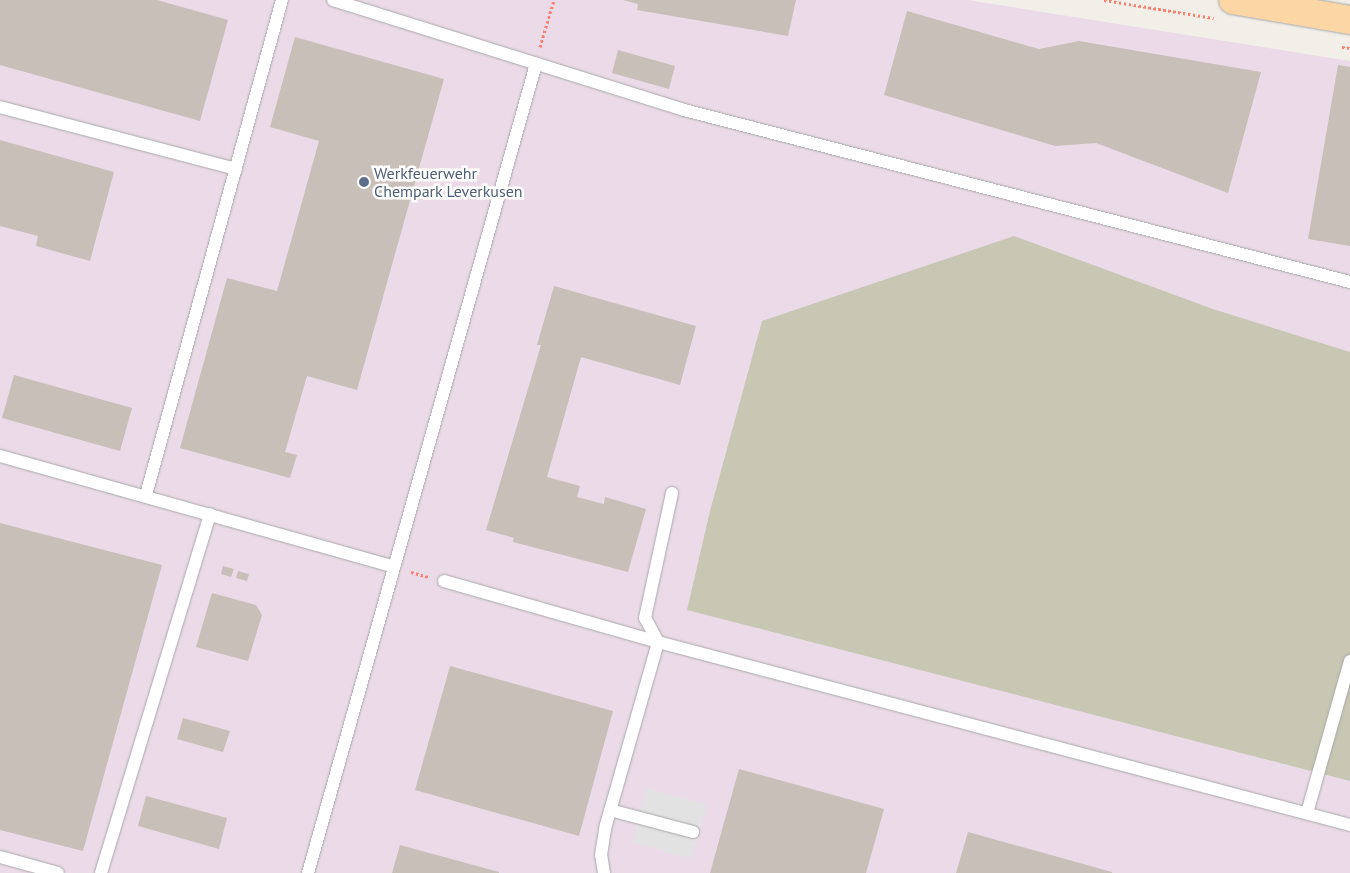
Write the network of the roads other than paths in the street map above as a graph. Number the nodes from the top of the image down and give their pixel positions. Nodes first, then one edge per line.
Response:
1 (282, 0) edge
2 (333, 0) edge
3 (1233, 0) edge
4 (1350, 20) edge
5 (536, 64) junction
6 (0, 107) edge
7 (236, 169) junction
8 (1350, 282) edge
9 (0, 456) edge
10 (672, 493) dead end
11 (146, 495) junction
12 (210, 514) junction
13 (394, 567) junction
14 (444, 581) road end
15 (658, 642) junction
16 (1350, 661) edge
17 (610, 810) junction
18 (1307, 813) junction
19 (1350, 825) edge
20 (693, 832) dead end
21 (0, 858) edge
22 (58, 873) edge
23 (101, 873) edge
24 (308, 873) edge
25 (604, 873) edge

1 - 7 lane
2 - 5 lane
3 - 4 main road
5 - 8 lane
5 - 13 lane
6 - 7 lane
7 - 11 lane
9 - 11 lane
10 - 15 lane
11 - 12 lane
12 - 13 lane
12 - 23 lane
13 - 24 lane
14 - 15 lane
15 - 17 lane
15 - 18 lane
16 - 18 lane
17 - 20 lane
17 - 25 lane
18 - 19 lane
21 - 22 lane

